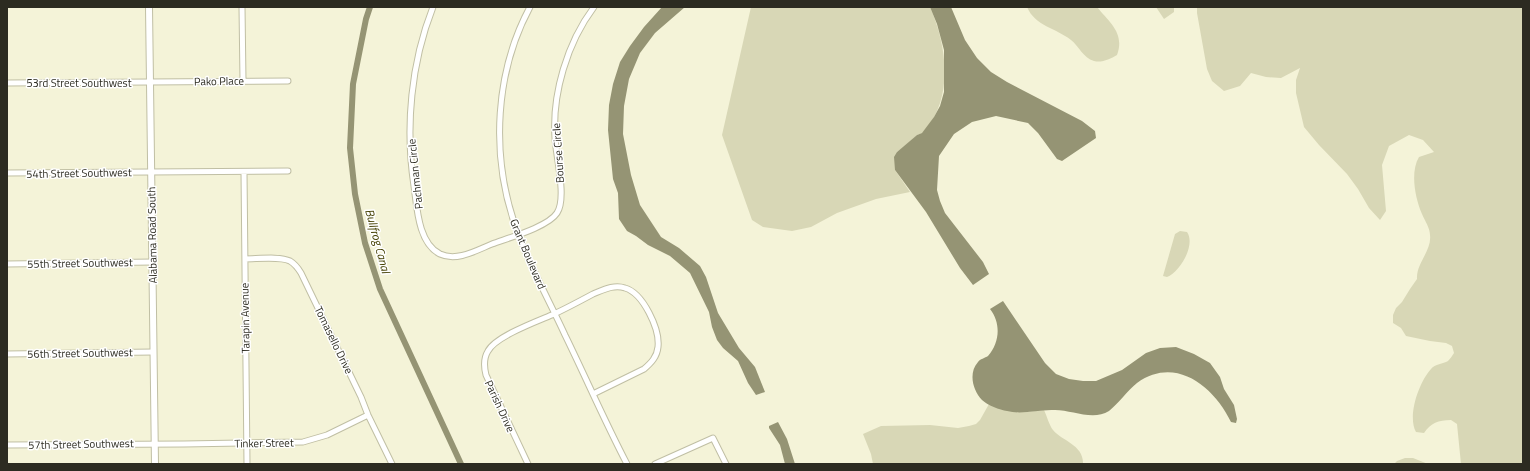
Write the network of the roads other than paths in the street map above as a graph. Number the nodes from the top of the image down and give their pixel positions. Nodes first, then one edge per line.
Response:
1 (149, 7) edge
2 (242, 7) edge
3 (432, 7) edge
4 (530, 7) edge
5 (594, 7) edge
6 (243, 80) junction
7 (288, 80) dead end
8 (7, 83) edge
9 (150, 83) junction
10 (244, 172) junction
11 (288, 172) dead end
12 (7, 173) edge
13 (151, 173) junction
14 (518, 234) junction
15 (245, 259) junction
16 (152, 262) junction
17 (7, 264) edge
18 (555, 313) junction
19 (154, 352) junction
20 (7, 354) edge
21 (593, 394) junction
22 (368, 415) junction
23 (155, 443) junction
24 (247, 443) junction
25 (7, 445) edge
26 (155, 464) edge
27 (247, 464) edge
28 (392, 464) edge
29 (528, 464) edge
30 (627, 464) edge
31 (655, 464) edge
32 (726, 464) edge

1 - 9 street, Alabama Road South
2 - 6 street
3 - 14 street, Pachman Circle
4 - 14 street, Grant Boulevard
5 - 14 street, Bourse Circle
6 - 7 street, Pako Place
6 - 9 street, Pako Place
8 - 9 street, 53rd Street Southwest
9 - 13 street, Alabama Road South
10 - 11 street, 54th Street Southwest
10 - 13 street, 54th Street Southwest
10 - 15 street, Tarapin Avenue
12 - 13 street, 54th Street Southwest
13 - 16 street, Alabama Road South
14 - 18 street, Grant Boulevard
15 - 22 street, Tomasello Drive
15 - 24 street, Tarapin Avenue
16 - 17 street, 55th Street Southwest
16 - 19 street, Alabama Road South
18 - 21 street, Grant Boulevard
18 - 21 street
18 - 29 street, Parish Drive
19 - 20 street, 56th Street Southwest
19 - 23 street, Alabama Road South
21 - 30 street, Grant Boulevard
22 - 24 street, Tinker Street
22 - 28 street, Tomasello Drive
23 - 24 street, Tinker Street
23 - 25 street, 57th Street Southwest
23 - 26 street, Alabama Road South
24 - 27 street, Tarapin Avenue
31 - 32 street

